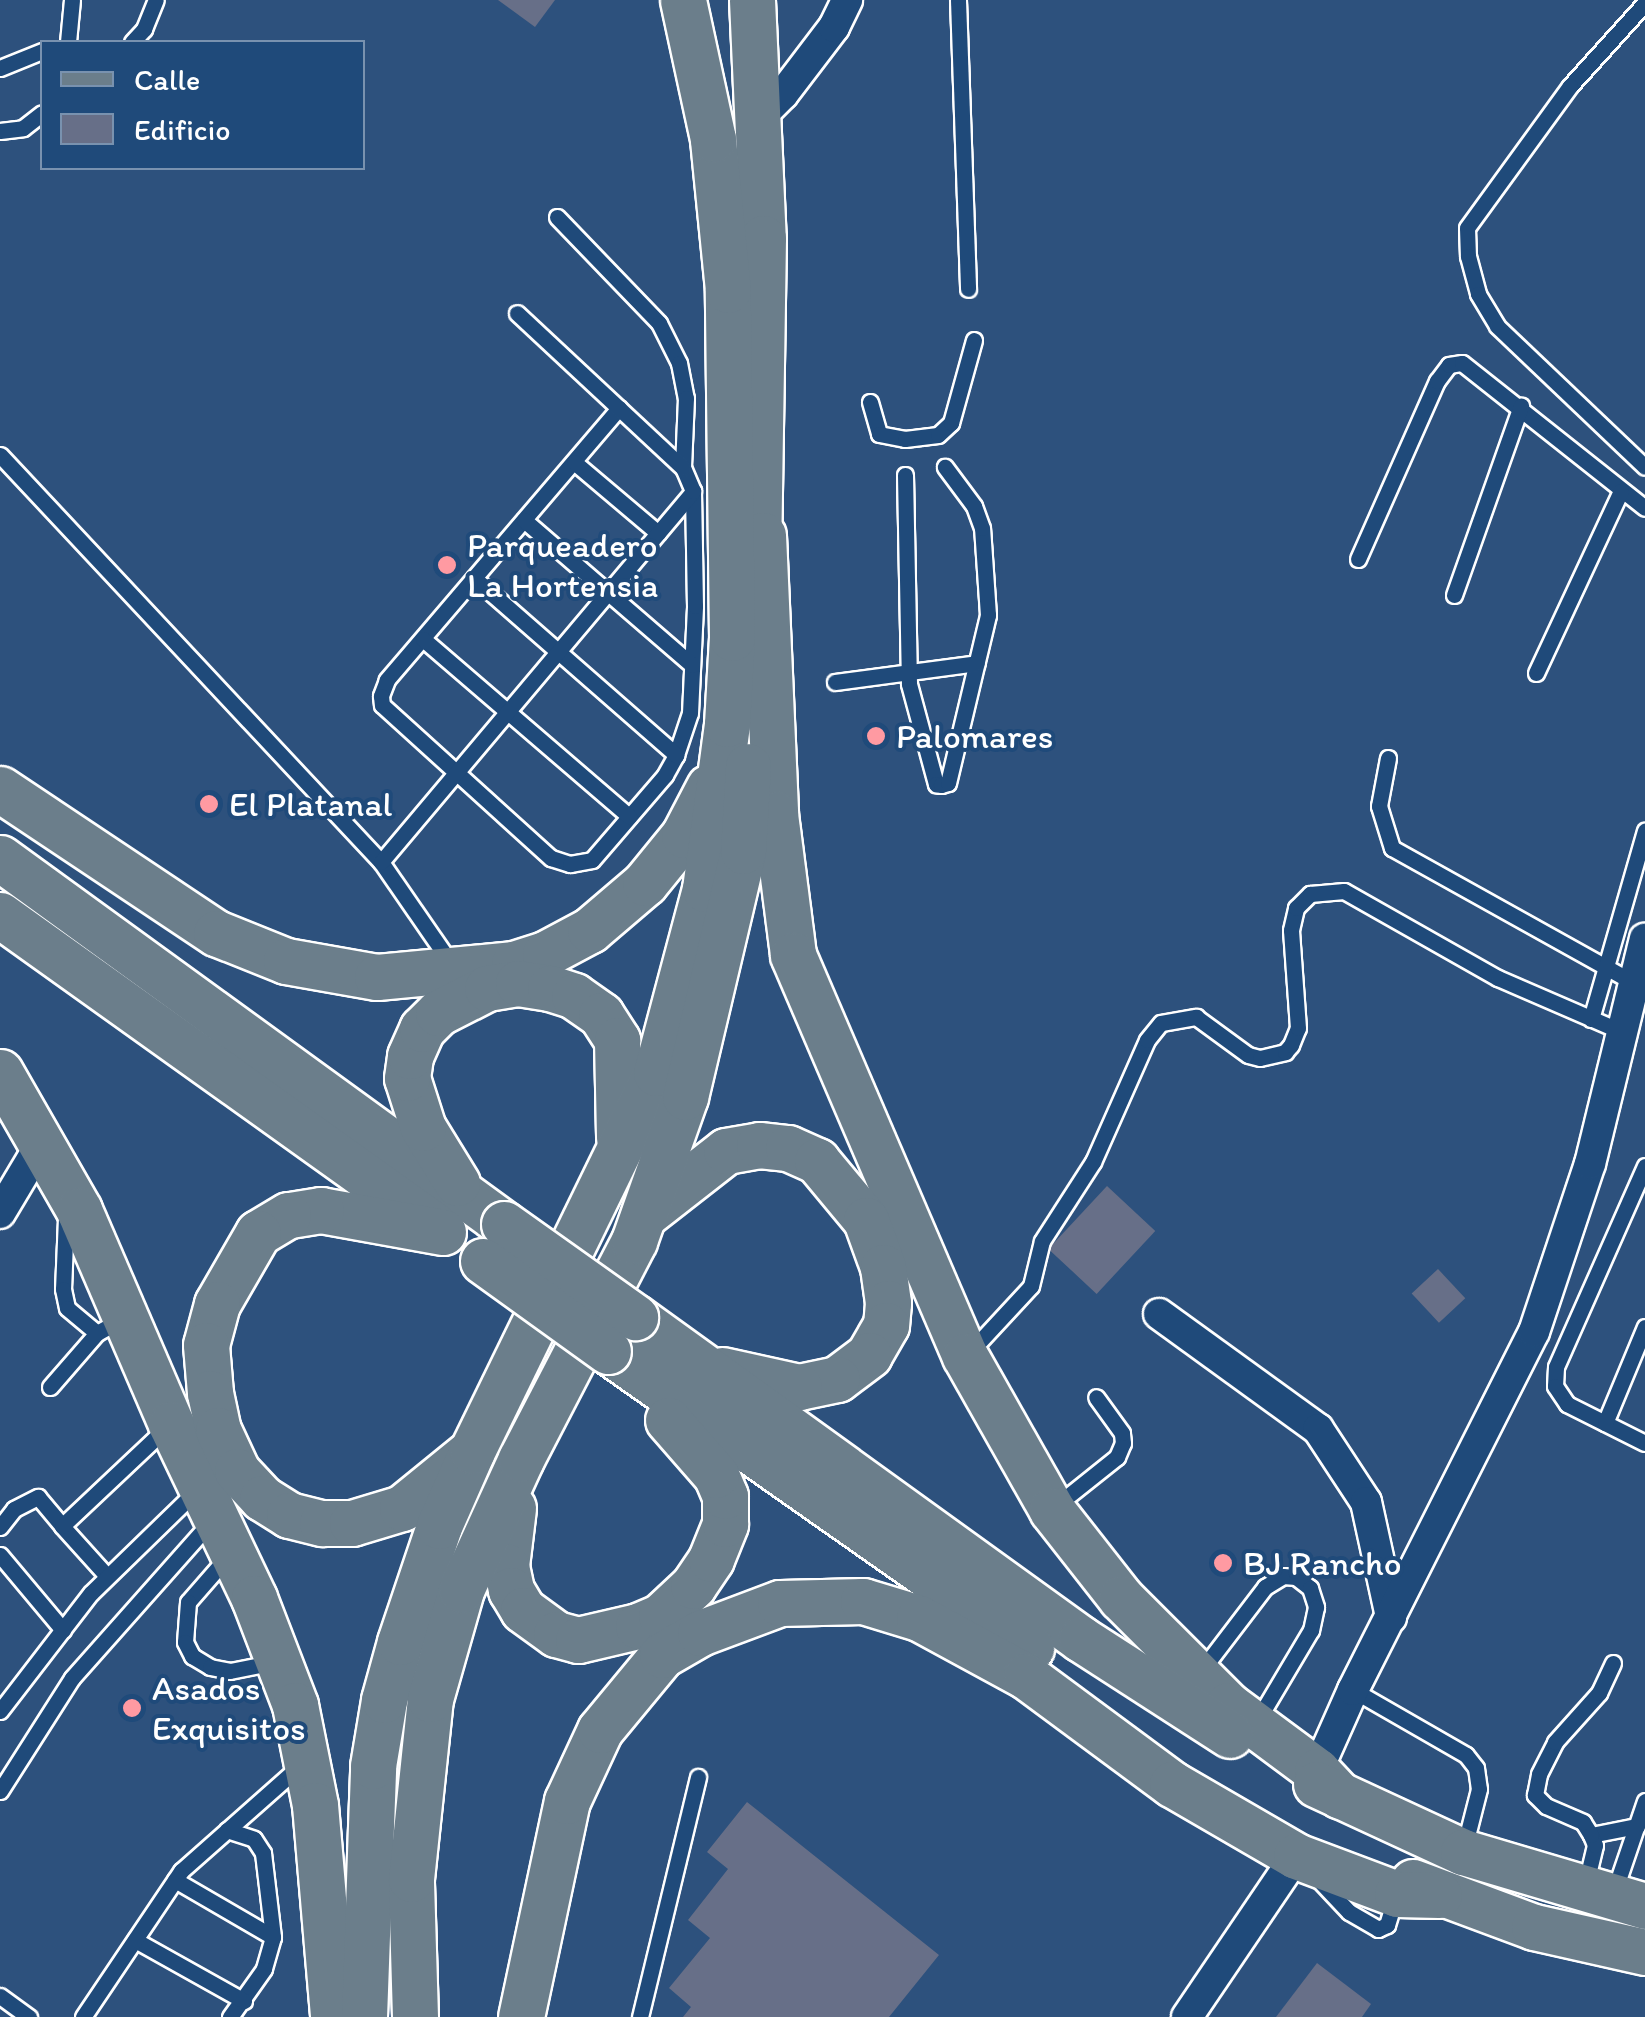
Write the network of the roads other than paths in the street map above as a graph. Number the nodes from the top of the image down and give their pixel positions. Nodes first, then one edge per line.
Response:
1 (72, 0) edge
2 (156, 0) edge
3 (683, 0) edge
4 (752, 0) edge
5 (847, 0) edge
6 (958, 0) edge
7 (1645, 3) edge
8 (67, 40) edge
9 (134, 40) edge
10 (40, 52) edge
11 (0, 68) edge
12 (40, 115) edge
13 (758, 119) junction
14 (0, 131) edge
15 (557, 217) dead end
16 (968, 289) dead end
17 (517, 313) dead end
18 (974, 340) dead end
19 (870, 402) dead end
20 (1520, 406) junction
21 (619, 408) junction
22 (0, 455) edge
23 (574, 462) junction
24 (945, 467) dead end
25 (1645, 467) edge
26 (683, 468) junction
27 (905, 475) dead end
28 (1621, 491) junction
29 (693, 492) junction
30 (762, 503) junction
31 (1645, 508) edge
32 (524, 520) junction
33 (658, 533) junction
34 (1358, 559) dead end
35 (474, 578) junction
36 (606, 595) junction
37 (1454, 595) dead end
38 (422, 638) junction
39 (556, 654) junction
40 (976, 663) junction
41 (692, 665) junction
42 (1536, 673) dead end
43 (909, 674) junction
44 (835, 682) dead end
45 (508, 711) junction
46 (676, 754) junction
47 (721, 757) junction
48 (1388, 758) dead end
49 (456, 774) junction
50 (0, 790) edge
51 (630, 816) junction
52 (1645, 831) edge
53 (0, 858) edge
54 (381, 862) junction
55 (0, 915) edge
56 (1645, 939) edge
57 (1605, 971) junction
58 (457, 972) junction
59 (1636, 984) junction
60 (1591, 1019) junction
61 (1625, 1034) junction
62 (0, 1072) edge
63 (44, 1140) junction
64 (619, 1158) junction
65 (1645, 1166) edge
66 (0, 1214) edge
67 (455, 1214) junction
68 (642, 1216) junction
69 (1159, 1314) dead end
70 (110, 1326) junction
71 (1645, 1327) edge
72 (622, 1334) junction
73 (965, 1356) junction
74 (702, 1365) junction
75 (50, 1387) dead end
76 (1096, 1398) dead end
77 (1605, 1423) junction
78 (170, 1424) junction
79 (1645, 1443) edge
80 (472, 1451) junction
81 (521, 1459) junction
82 (1052, 1510) junction
83 (216, 1518) junction
84 (62, 1526) junction
85 (0, 1527) edge
86 (0, 1555) edge
87 (107, 1576) junction
88 (1392, 1618) junction
89 (63, 1630) junction
90 (279, 1661) junction
91 (1614, 1663) dead end
92 (1198, 1676) junction
93 (1352, 1690) junction
94 (0, 1711) edge
95 (1254, 1724) junction
96 (309, 1758) junction
97 (698, 1777) dead end
98 (1328, 1784) junction
99 (0, 1791) edge
100 (1645, 1801) edge
101 (1637, 1826) junction
102 (227, 1830) junction
103 (1591, 1834) junction
104 (1463, 1852) junction
105 (1296, 1856) junction
106 (174, 1880) junction
107 (1418, 1895) junction
108 (1614, 1897) edge
109 (273, 1937) junction
110 (136, 1940) junction
111 (1645, 1952) edge
112 (0, 1996) edge
113 (244, 2002) junction
114 (28, 2017) edge
115 (83, 2017) edge
116 (230, 2017) edge
117 (333, 2017) edge
118 (364, 2017) edge
119 (415, 2017) edge
120 (522, 2017) edge
121 (640, 2017) edge
122 (1187, 2017) edge

1 - 8 lane
2 - 9 lane
3 - 47 main road
4 - 13 main road
5 - 13 street
6 - 16 lane
7 - 25 lane
10 - 11 lane
12 - 14 lane
13 - 30 main road
15 - 26 lane
17 - 21 lane
18 - 19 lane
20 - 28 lane
20 - 34 lane
20 - 37 lane
21 - 23 lane
21 - 26 lane
22 - 54 lane
23 - 32 lane
23 - 33 lane
24 - 40 lane
26 - 29 lane
27 - 43 lane
28 - 31 lane
28 - 42 lane
29 - 33 lane
29 - 41 lane
30 - 68 main road
30 - 73 main road
32 - 35 lane
32 - 36 lane
33 - 36 lane
35 - 38 lane
35 - 39 lane
36 - 39 lane
36 - 41 lane
38 - 45 lane
38 - 49 lane
39 - 45 lane
39 - 46 lane
40 - 43 lane
40 - 43 lane
41 - 46 lane
43 - 44 lane
45 - 49 lane
45 - 51 lane
46 - 51 lane
47 - 58 main road
47 - 64 main road
48 - 57 lane
49 - 51 lane
49 - 54 lane
50 - 58 main road
52 - 57 lane
53 - 67 main road
54 - 58 lane
55 - 67 main road
56 - 59 street
57 - 59 lane
57 - 60 lane
59 - 61 street
60 - 61 lane
60 - 73 lane
61 - 88 street
62 - 63 main road
63 - 66 street
63 - 70 main road
64 - 67 main road
64 - 80 main road
65 - 77 lane
67 - 72 main road, bridge
67 - 80 main road
68 - 74 main road
68 - 81 main road
69 - 88 street
70 - 75 lane
70 - 78 main road
71 - 77 lane
72 - 74 main road
72 - 81 main road
72 - 107 main road
73 - 82 main road
74 - 98 main road
76 - 82 lane
77 - 79 lane
78 - 83 main road
78 - 84 lane
80 - 118 main road
81 - 119 main road
82 - 92 main road
83 - 87 lane
83 - 90 main road
83 - 90 lane
83 - 99 lane
84 - 85 lane
84 - 87 lane
86 - 89 lane
87 - 89 lane
88 - 93 street
89 - 94 lane
90 - 96 main road
91 - 103 lane
92 - 95 main road
92 - 95 lane
93 - 98 street
93 - 104 lane
95 - 98 main road
96 - 102 lane
96 - 117 main road
97 - 121 lane
98 - 104 main road
100 - 101 lane
101 - 103 lane
101 - 108 lane
102 - 106 lane
102 - 109 lane
103 - 108 lane
104 - 108 main road
105 - 107 main road
105 - 120 main road
105 - 122 street
106 - 109 lane
106 - 110 lane
107 - 111 main road
109 - 113 lane
110 - 113 lane
110 - 115 lane
112 - 114 lane
113 - 116 lane

